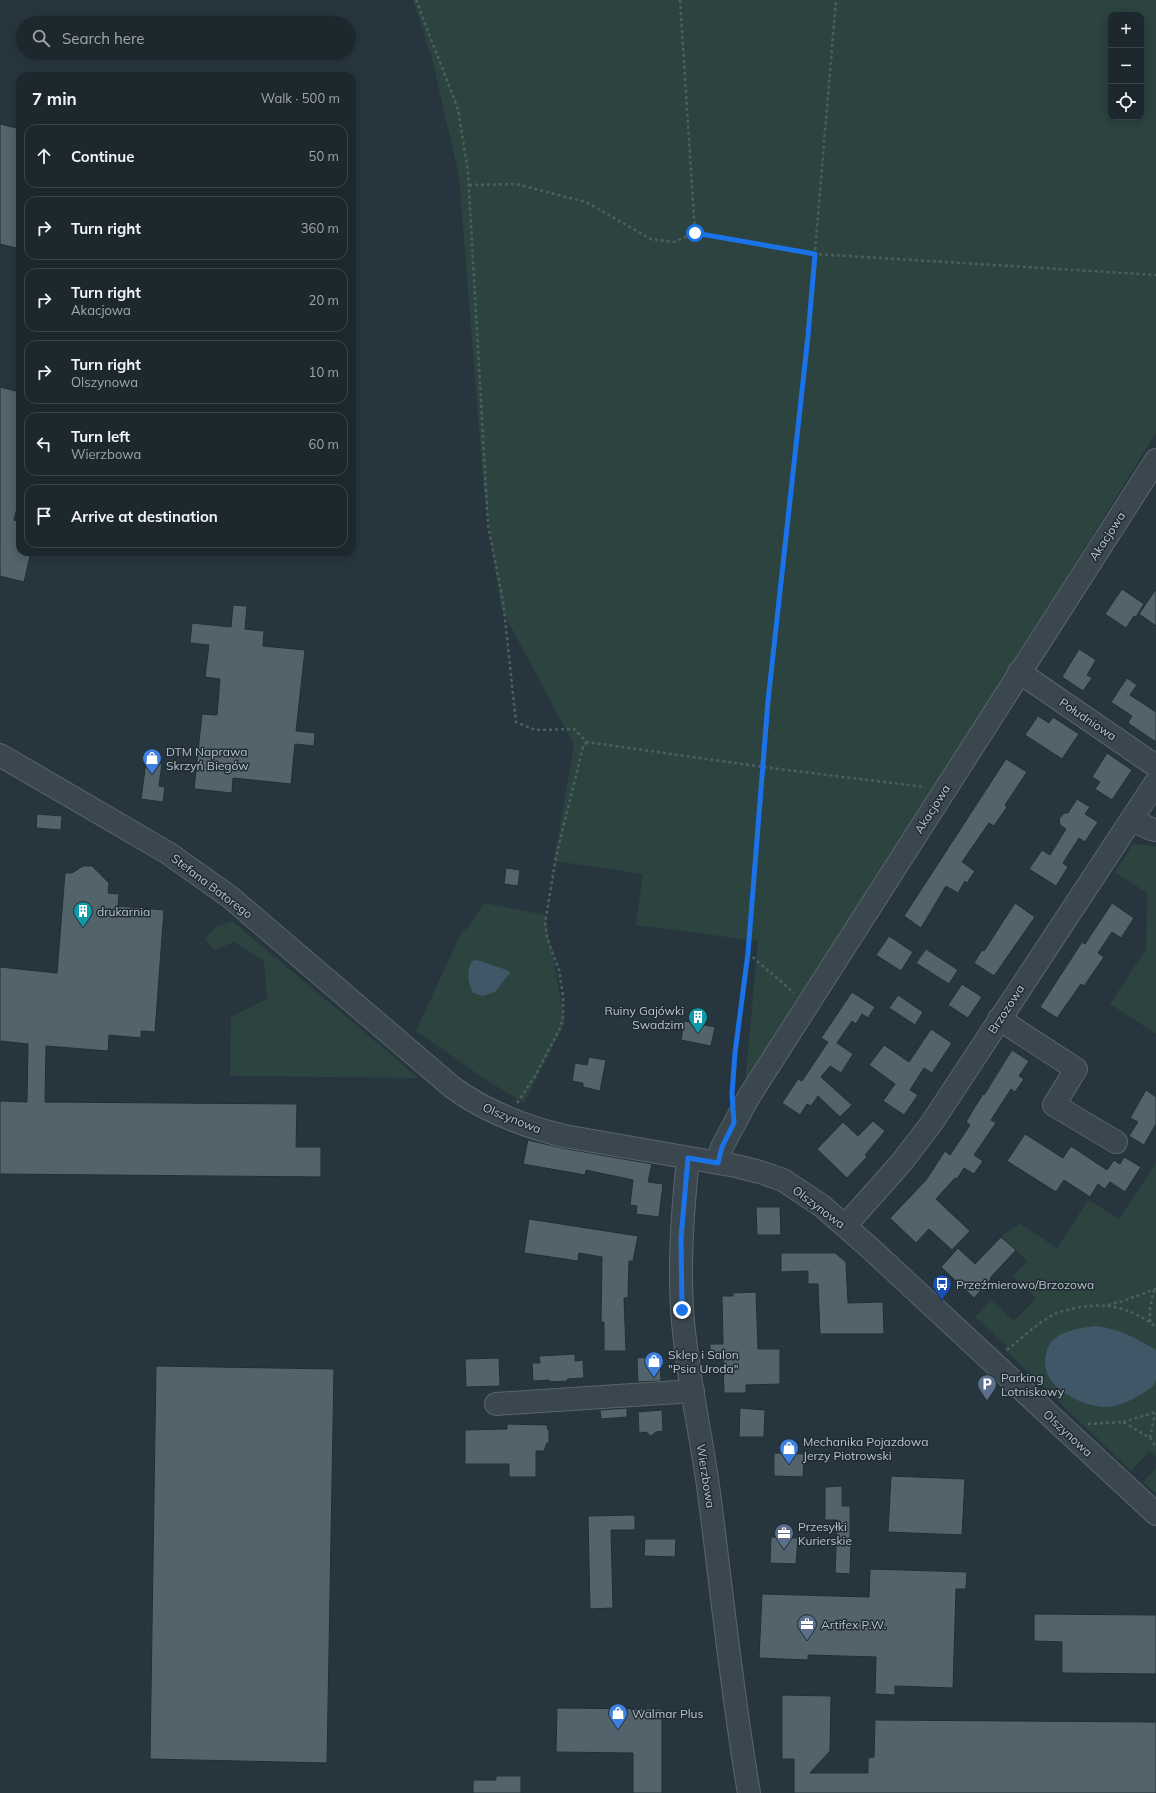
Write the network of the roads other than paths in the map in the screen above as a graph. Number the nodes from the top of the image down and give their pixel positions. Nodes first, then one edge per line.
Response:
1 (1156, 460) edge
2 (1150, 484) edge
3 (1019, 672) junction
4 (0, 756) edge
5 (1156, 766) edge
6 (1156, 782) edge
7 (1132, 820) junction
8 (1156, 830) edge
9 (999, 1019) junction
10 (404, 1046) joint
11 (1116, 1142) dead end
12 (688, 1158) junction
13 (718, 1163) junction
14 (845, 1226) junction
15 (693, 1391) junction
16 (496, 1404) dead end
17 (1156, 1514) edge
18 (750, 1793) edge

1 - 2 street, Akacjowa
2 - 3 street, Akacjowa
3 - 5 street, Południowa
3 - 13 street, Akacjowa
4 - 10 street, Stefana Batorego
6 - 7 street, Brzozowa
7 - 8 street
7 - 9 street, Brzozowa
9 - 11 street
9 - 14 street, Brzozowa
10 - 12 street, Olszynowa
12 - 13 street, Olszynowa
12 - 15 street, Wierzbowa
13 - 14 street, Olszynowa
14 - 17 street, Olszynowa
15 - 16 street
15 - 18 street, Wierzbowa

